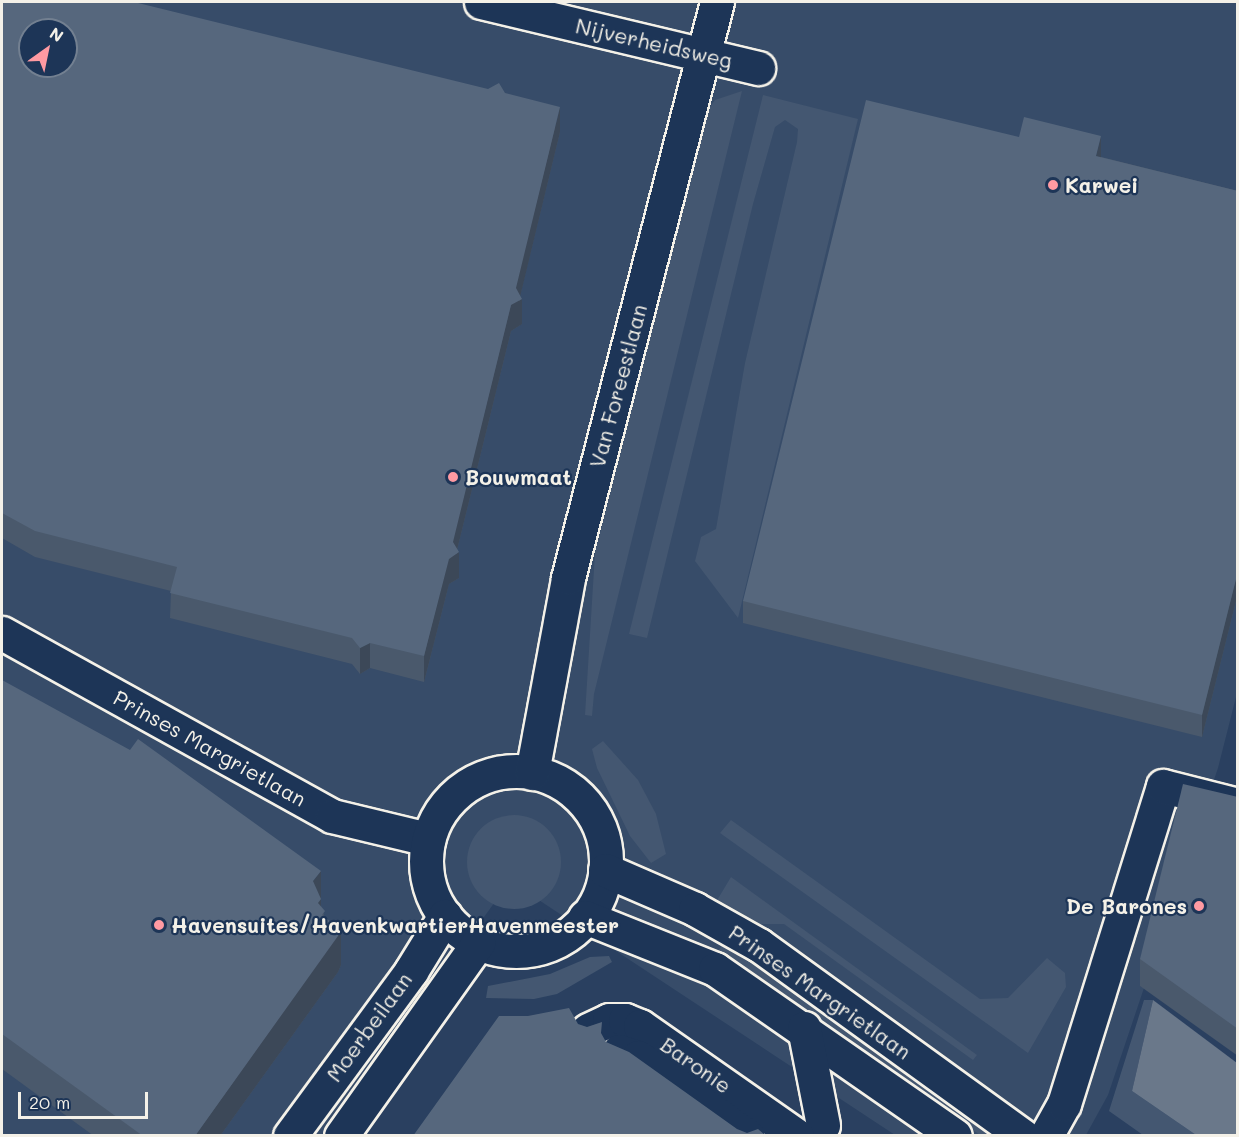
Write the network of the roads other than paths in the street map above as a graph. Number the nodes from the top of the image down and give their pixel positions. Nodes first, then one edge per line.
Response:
1 (481, 2) edge
2 (717, 2) edge
3 (704, 54) junction
4 (758, 68) dead end
5 (2, 633) edge
6 (532, 773) junction
7 (1238, 805) edge
8 (428, 839) junction
9 (605, 870) junction
10 (445, 916) junction
11 (585, 917) junction
12 (478, 943) junction
13 (804, 1028) junction
14 (588, 1030) edge
15 (619, 1052) edge
16 (810, 1130) edge
17 (291, 1136) edge
18 (341, 1136) edge
19 (748, 1136) edge
20 (955, 1136) edge
21 (1023, 1136) edge
22 (1046, 1136) edge

1 - 3 street, Nijverheidsweg
2 - 3 street, Van Foreestlaan
3 - 4 street, Nijverheidsweg
3 - 6 street, Van Foreestlaan
5 - 8 street, Prinses Margrietlaan
6 - 8 street
6 - 9 street
7 - 22 street
8 - 10 street
9 - 11 street
9 - 21 street, Prinses Margrietlaan
10 - 12 street
10 - 17 street, Moerbeilaan
11 - 12 street
11 - 13 street, Prinses Margrietlaan
12 - 18 street, Moerbeilaan
13 - 16 street
13 - 20 street, Prinses Margrietlaan
14 - 16 street, Baronie
15 - 19 street, Baronie

